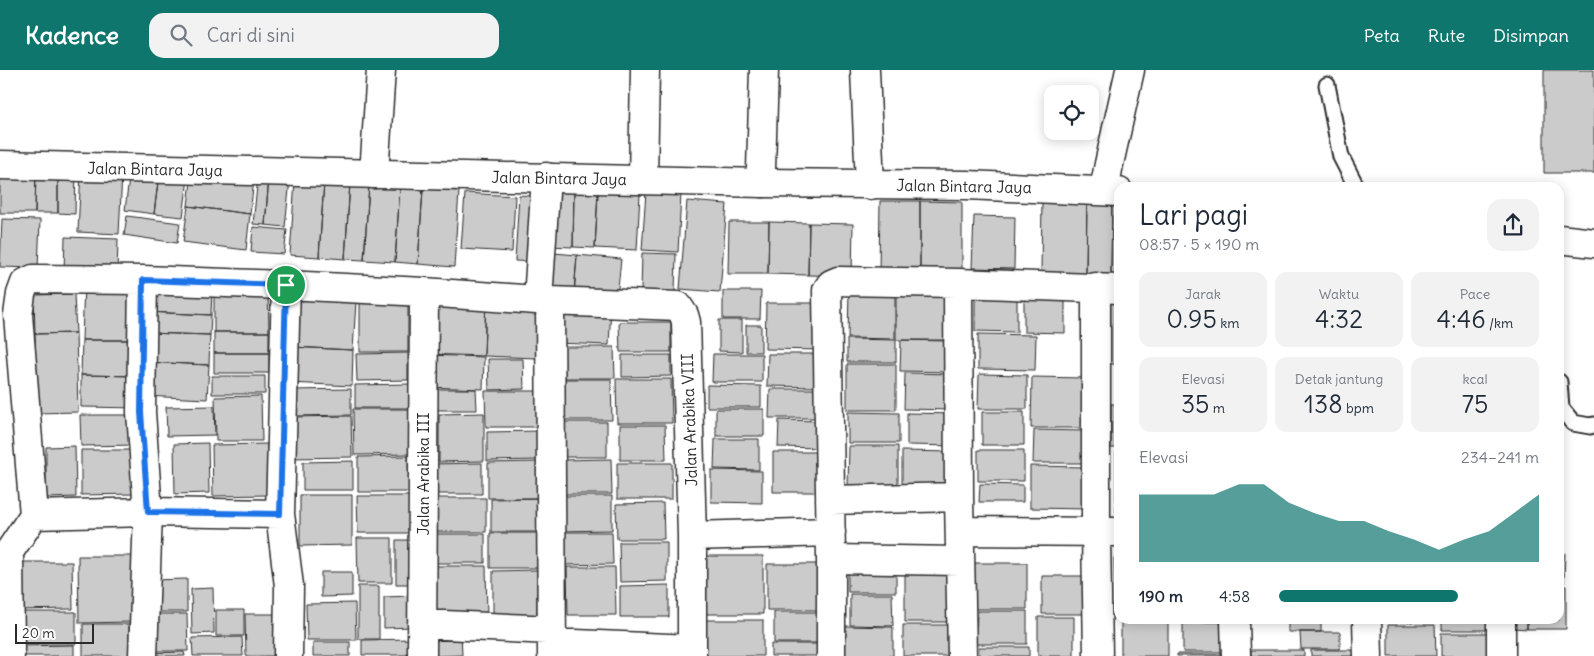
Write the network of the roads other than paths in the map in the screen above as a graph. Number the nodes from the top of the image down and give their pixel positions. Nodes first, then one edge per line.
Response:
1 (381, 70) edge
2 (645, 70) edge
3 (764, 70) edge
4 (864, 70) edge
5 (1130, 70) edge
6 (1327, 85) dead end
7 (0, 165) edge
8 (374, 174) junction
9 (546, 177) junction
10 (643, 180) junction
11 (1354, 182) edge
12 (762, 183) junction
13 (870, 185) junction
14 (1112, 191) edge
15 (1564, 240) edge
16 (1594, 243) edge
17 (143, 280) junction
18 (958, 283) junction
19 (286, 285) junction
20 (1107, 288) edge
21 (424, 292) junction
22 (544, 300) junction
23 (1564, 412) edge
24 (1594, 425) edge
25 (959, 497) junction
26 (830, 500) junction
27 (148, 512) junction
28 (280, 514) junction
29 (34, 515) junction
30 (831, 532) junction
31 (960, 532) junction
32 (1107, 532) edge
33 (692, 536) junction
34 (4, 552) edge
35 (831, 559) junction
36 (960, 561) junction
37 (422, 624) junction
38 (1235, 624) edge
39 (1368, 624) edge
40 (1501, 624) edge
41 (552, 643) edge
42 (692, 653) edge
43 (10, 656) edge
44 (143, 656) edge
45 (288, 656) edge
46 (422, 656) edge
47 (831, 656) edge
48 (962, 656) edge
49 (1098, 656) edge
50 (1236, 656) edge
51 (1368, 656) edge
52 (1501, 656) edge

1 - 8 street
2 - 10 street
3 - 12 street
4 - 13 street
5 - 14 street
6 - 11 lane
7 - 8 street, Jalan Bintara Jaya
8 - 9 street, Jalan Bintara Jaya
9 - 10 street, Jalan Bintara Jaya
9 - 22 street
10 - 12 street, Jalan Bintara Jaya
12 - 13 street, Jalan Bintara Jaya
13 - 14 street, Jalan Bintara Jaya
15 - 16 street
17 - 19 street
17 - 27 street
17 - 29 street
18 - 20 street
18 - 25 street
18 - 26 street
19 - 21 street
19 - 28 street
20 - 32 street
21 - 22 street
21 - 37 street, Jalan Arabika III
22 - 33 street, Jalan Arabika VIII
22 - 41 street
23 - 24 lane
25 - 26 street
25 - 31 street
26 - 30 street
27 - 28 street
27 - 29 street
27 - 44 street
28 - 45 street
29 - 34 street
30 - 33 street
30 - 35 street
31 - 32 street
31 - 36 street
32 - 49 street
33 - 42 street, Jalan Arabika VIII
34 - 43 street
35 - 36 street
35 - 47 street
36 - 48 street
37 - 41 street
37 - 46 street, Jalan Arabika III
38 - 50 street
39 - 51 street
40 - 52 street
41 - 42 street

